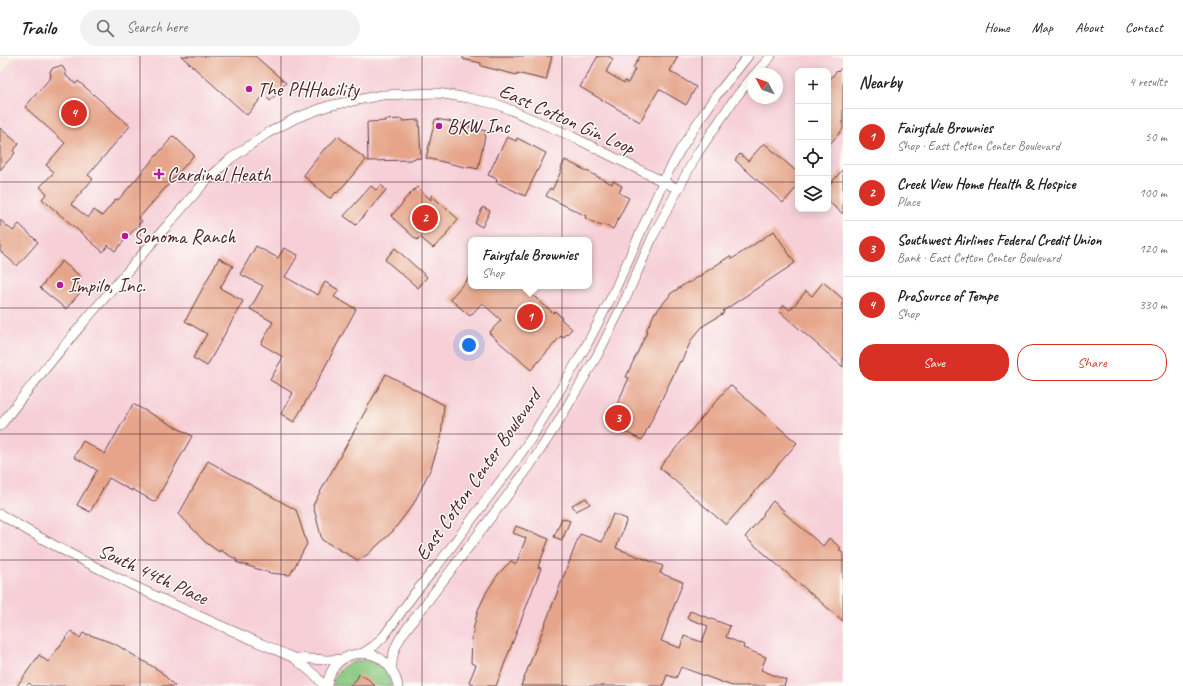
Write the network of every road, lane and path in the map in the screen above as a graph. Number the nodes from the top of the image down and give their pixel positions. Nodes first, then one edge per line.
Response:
1 (748, 56) edge
2 (771, 56) edge
3 (760, 68) edge
4 (747, 84) edge
5 (663, 182) junction
6 (678, 189) junction
7 (0, 426) edge
8 (0, 514) edge
9 (467, 526) junction
10 (429, 599) junction
11 (363, 653) junction
12 (294, 658) junction
13 (343, 659) junction
14 (392, 669) junction
15 (324, 686) edge
16 (327, 686) edge
17 (398, 686) edge

1 - 5 street, East Cotton Center Boulevard
2 - 3 street
4 - 6 street, East Cotton Center Boulevard
5 - 6 street, East Cotton Gin Loop
5 - 7 street, East Cotton Gin Loop
5 - 9 street, East Cotton Center Boulevard
6 - 10 street, East Cotton Center Boulevard
8 - 12 street, South 44th Place
9 - 10 street
9 - 11 street, East Cotton Center Boulevard
10 - 14 street, East Cotton Center Boulevard
11 - 13 street, East Cotton Center Boulevard
11 - 14 street
12 - 13 street, South 44th Place
12 - 15 street, South 44th Place
13 - 16 street
14 - 17 street, East Cotton Center Boulevard

